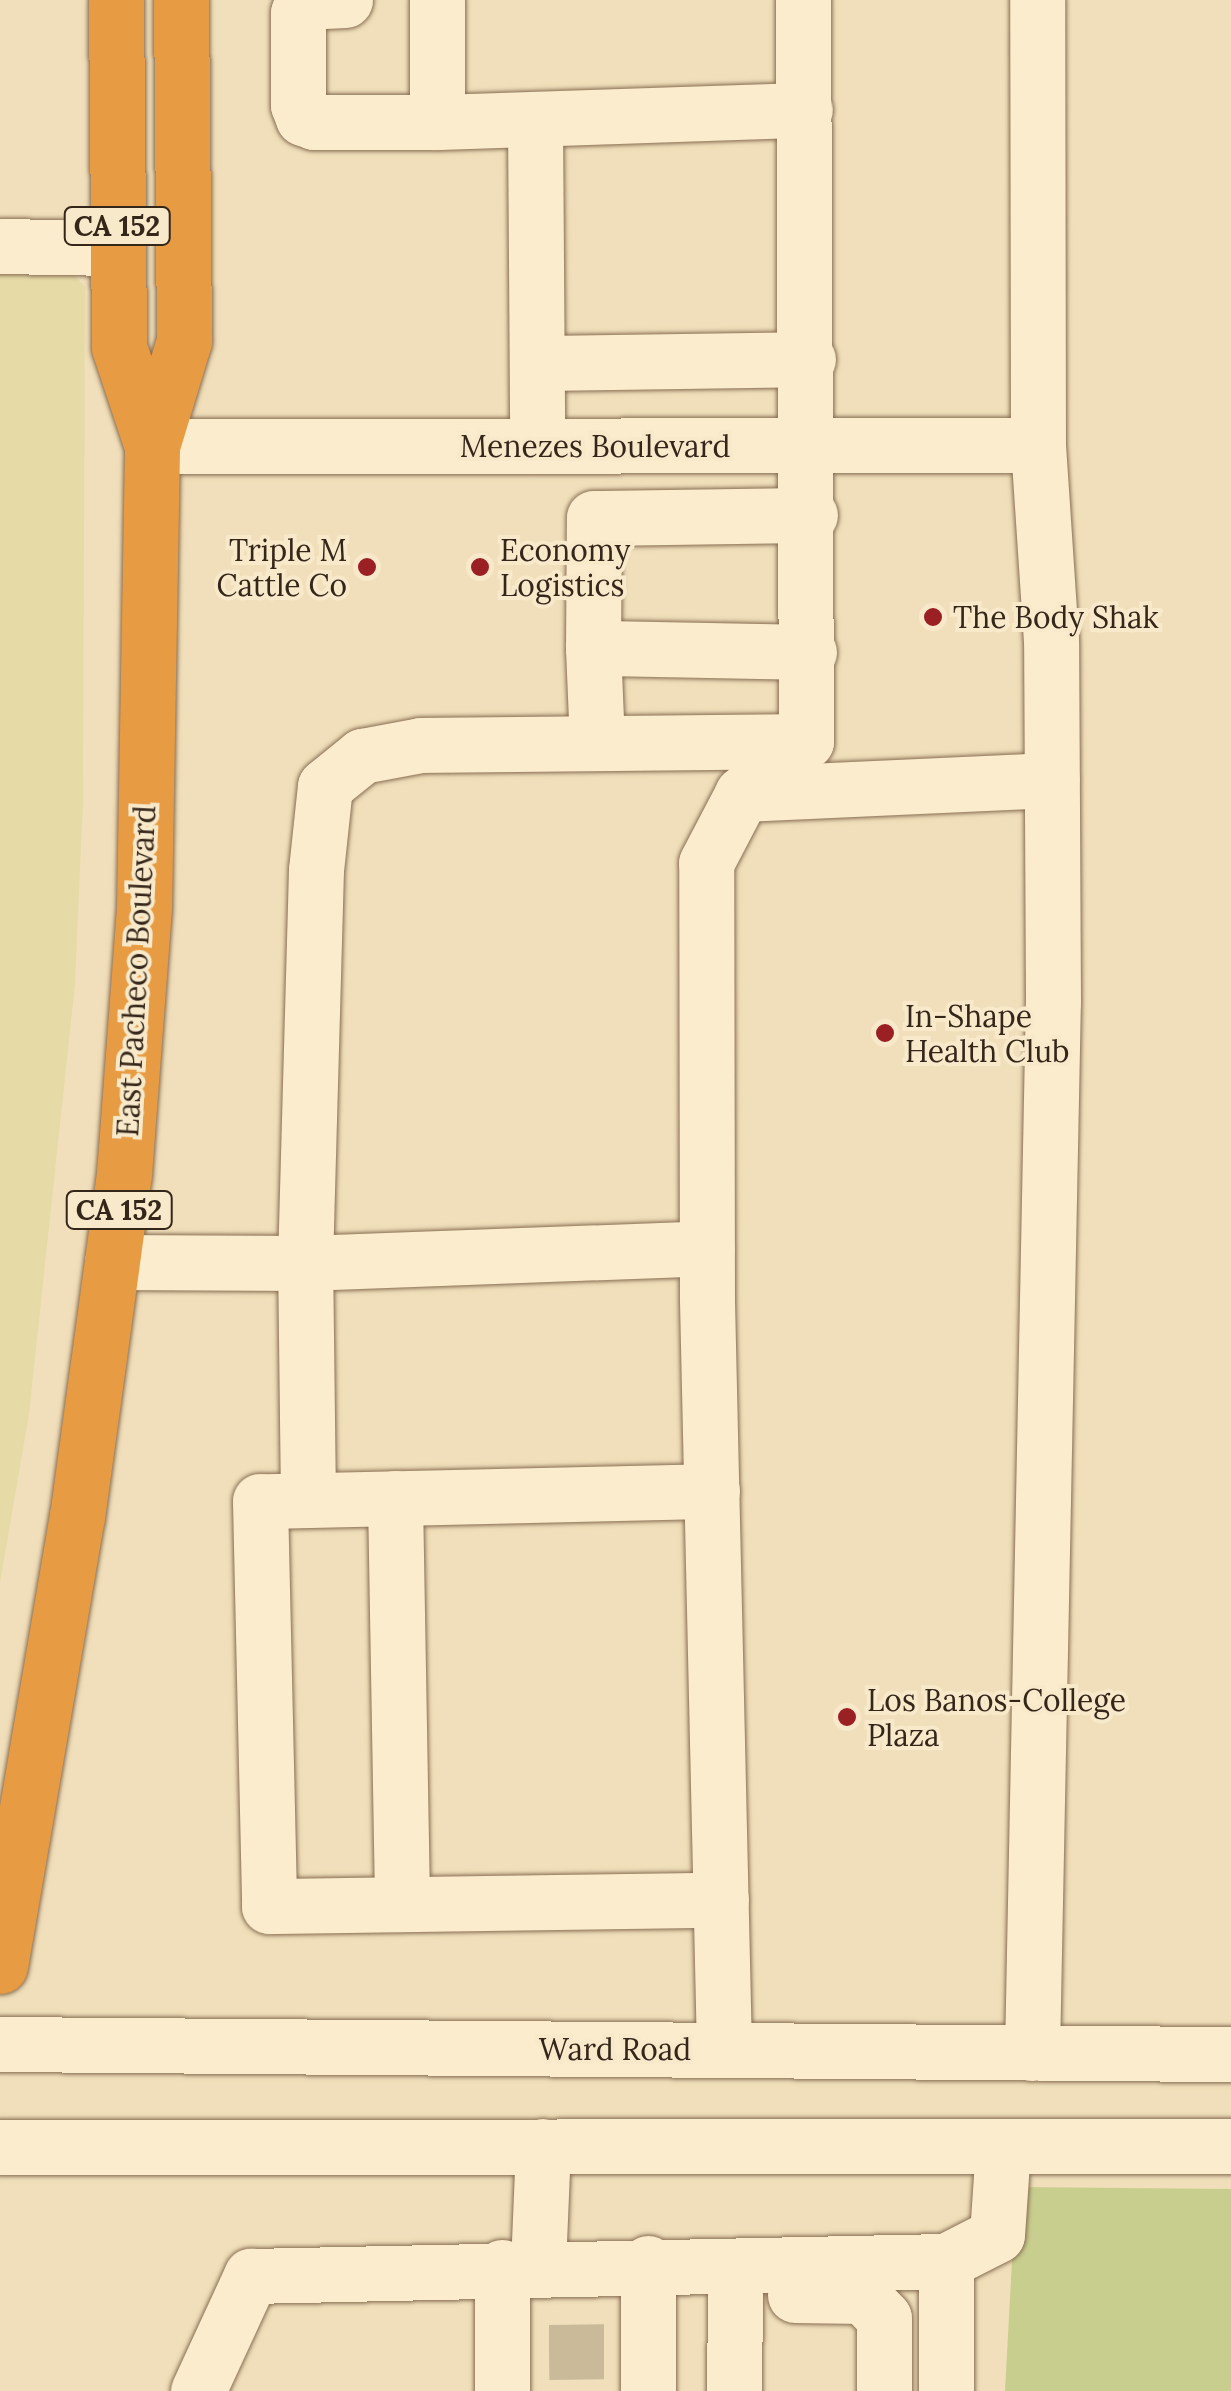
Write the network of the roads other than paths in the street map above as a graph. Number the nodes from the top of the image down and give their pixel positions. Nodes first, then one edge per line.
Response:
1 (116, 0) edge
2 (180, 0) edge
3 (345, 0) edge
4 (437, 0) edge
5 (804, 0) edge
6 (1037, 0) edge
7 (805, 110) junction
8 (535, 119) junction
9 (437, 122) junction
10 (0, 246) edge
11 (118, 248) junction
12 (808, 360) junction
13 (537, 364) junction
14 (1038, 445) junction
15 (152, 446) junction
16 (538, 446) junction
17 (595, 446) junction
18 (809, 446) junction
19 (810, 516) junction
20 (594, 518) junction
21 (593, 648) junction
22 (809, 652) junction
23 (806, 741) junction
24 (597, 743) junction
25 (1052, 780) junction
26 (742, 794) junction
27 (707, 1248) junction
28 (112, 1262) junction
29 (305, 1263) junction
30 (712, 1490) junction
31 (395, 1498) junction
32 (308, 1500) junction
33 (721, 1900) junction
34 (402, 1904) junction
35 (0, 1966) edge
36 (0, 2044) edge
37 (724, 2050) junction
38 (1032, 2052) junction
39 (1231, 2054) edge
40 (543, 2146) junction
41 (1003, 2146) junction
42 (1231, 2146) edge
43 (0, 2147) edge
44 (946, 2260) junction
45 (520, 2267) junction
46 (648, 2278) junction
47 (736, 2294) junction
48 (518, 2365) edge
49 (639, 2365) edge
50 (198, 2391) edge
51 (734, 2391) edge
52 (884, 2391) edge
53 (946, 2391) edge

1 - 11 highway, East Pacheco Boulevard / CA 152
2 - 15 highway, East Pacheco Boulevard / CA 152
3 - 9 street
4 - 9 street
5 - 7 street
6 - 14 street
7 - 8 street
7 - 12 street
8 - 9 street
8 - 13 street
10 - 11 street
11 - 15 highway, East Pacheco Boulevard / CA 152
12 - 13 street
12 - 18 street
13 - 16 street
14 - 18 street, Menezes Boulevard
14 - 25 street
15 - 16 street, Menezes Boulevard
15 - 28 highway, East Pacheco Boulevard / CA 152
16 - 17 street, Menezes Boulevard
17 - 18 street, Menezes Boulevard
17 - 20 street
18 - 19 street
19 - 20 street
19 - 22 street
20 - 21 street
21 - 22 street
21 - 24 street
22 - 23 street
23 - 24 street
23 - 26 street
24 - 29 street
25 - 26 street
25 - 38 street
26 - 27 street
27 - 29 street
27 - 30 street
28 - 29 street
28 - 35 highway, East Pacheco Boulevard / CA 152
29 - 32 street
30 - 31 street
30 - 33 street
31 - 32 street
31 - 34 street
32 - 34 street
33 - 34 street
33 - 37 street
36 - 37 street, Ward Road
37 - 38 street, Ward Road
38 - 39 street, Ward Road
40 - 41 street
40 - 43 street
40 - 45 street
41 - 42 street
41 - 44 street
44 - 46 street
44 - 53 street
45 - 46 street
45 - 48 street
45 - 50 street
46 - 47 street
46 - 49 street
47 - 51 street
47 - 52 street

